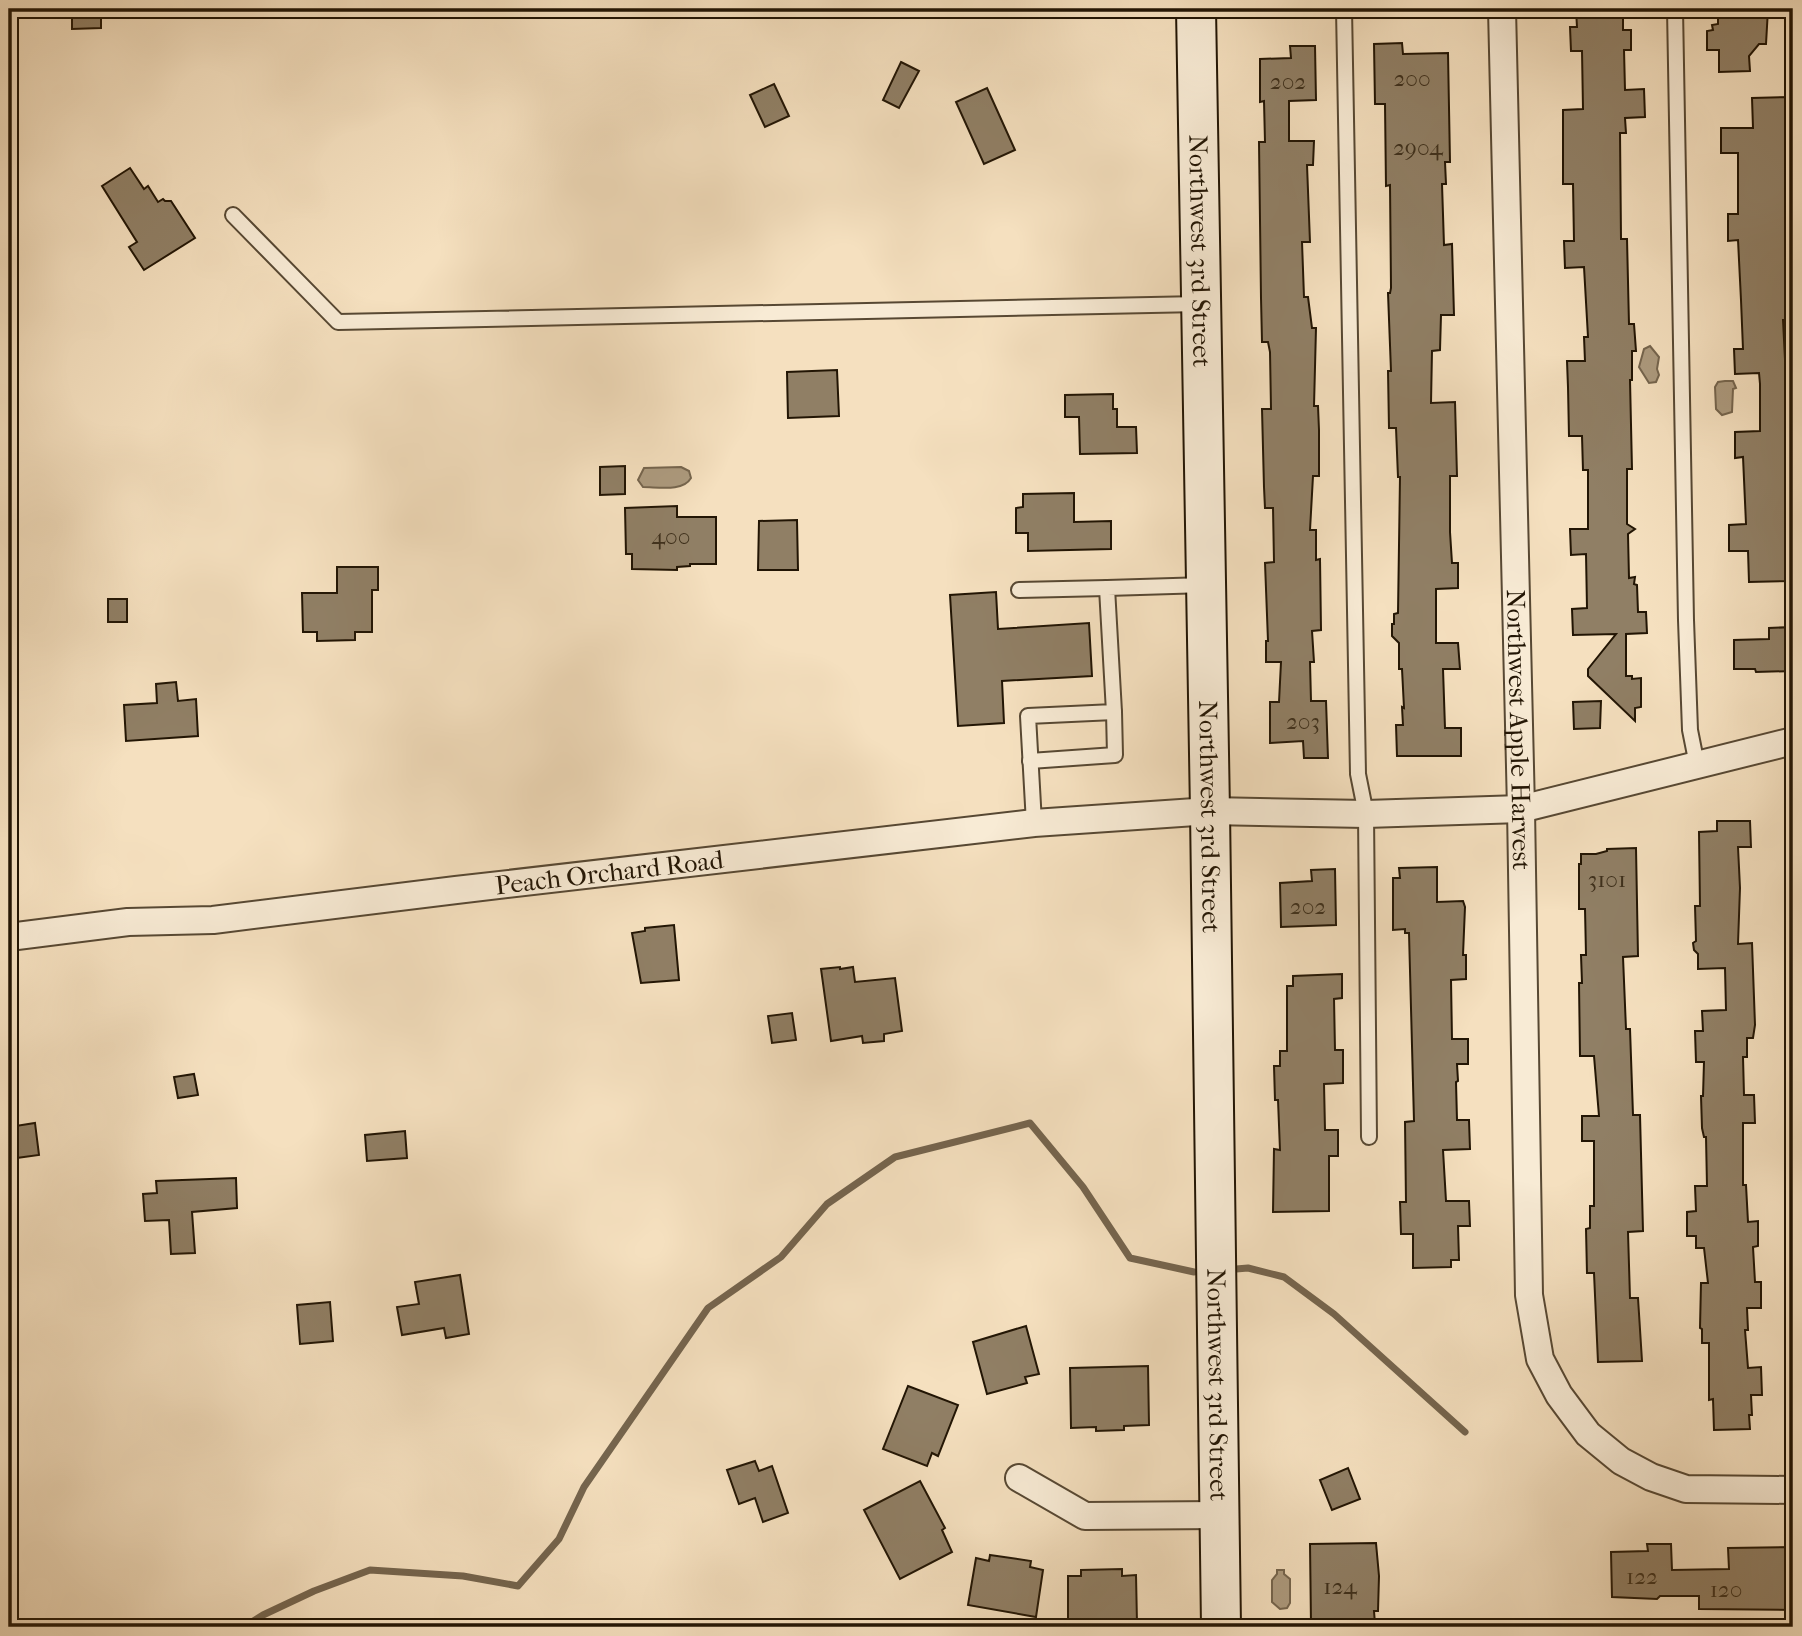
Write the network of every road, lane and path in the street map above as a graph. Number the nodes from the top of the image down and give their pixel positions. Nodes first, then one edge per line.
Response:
1 (1196, 9) edge
2 (1344, 9) edge
3 (1502, 9) edge
4 (1675, 9) edge
5 (233, 215) dead end
6 (1200, 304) junction
7 (1206, 585) junction
8 (1107, 588) junction
9 (1019, 590) dead end
10 (1114, 712) junction
11 (1793, 741) edge
12 (1030, 761) junction
13 (1697, 765) junction
14 (1521, 809) junction
15 (1210, 811) junction
16 (1366, 814) junction
17 (1034, 823) junction
18 (9, 937) edge
19 (1369, 1137) dead end
20 (1019, 1478) dead end
21 (1793, 1490) edge
22 (1218, 1516) junction
23 (1221, 1627) edge

1 - 6 street, Northwest 3rd Street
2 - 16 lane
3 - 14 street, Northwest Apple Harvest
4 - 13 lane
5 - 6 lane
6 - 7 street, Northwest 3rd Street
7 - 8 lane
7 - 15 street, Northwest 3rd Street
8 - 9 lane
8 - 10 lane
10 - 12 lane
10 - 12 lane
11 - 13 street, Peach Orchard Road
12 - 17 lane
13 - 14 street, Peach Orchard Road
14 - 16 street, Peach Orchard Road
14 - 21 street, Northwest Apple Harvest
15 - 16 street, Peach Orchard Road
15 - 17 street, Peach Orchard Road
15 - 22 street, Northwest 3rd Street
16 - 19 lane
17 - 18 street, Peach Orchard Road
20 - 22 street
22 - 23 street, Northwest 3rd Street

